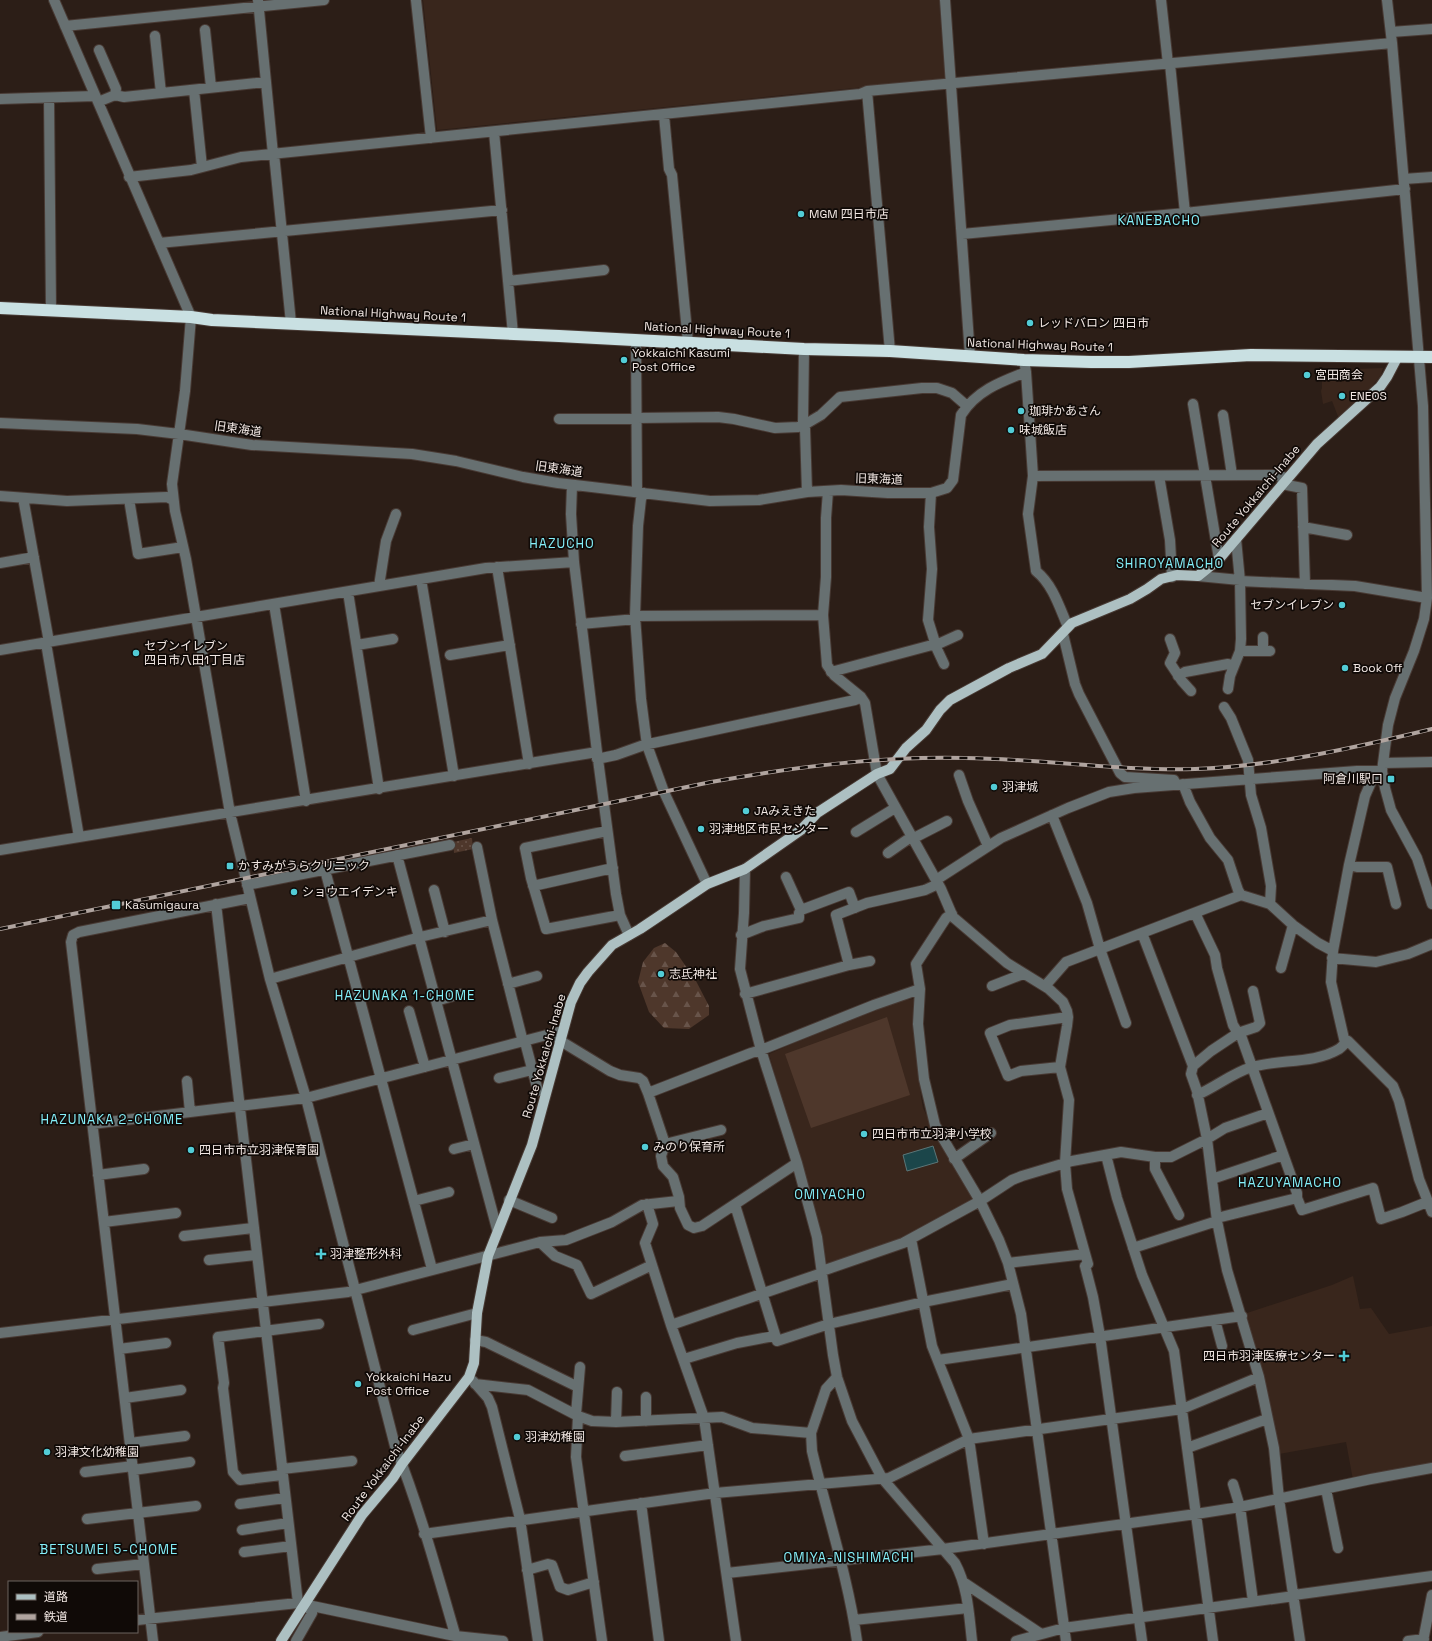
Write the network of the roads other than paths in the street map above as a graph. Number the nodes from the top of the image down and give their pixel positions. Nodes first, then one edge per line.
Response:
1 (54, 0) edge
2 (324, 0) edge
3 (416, 0) edge
4 (945, 0) edge
5 (1161, 0) edge
6 (1386, 0) edge
7 (258, 3) edge
8 (65, 26) junction
9 (1432, 29) edge
10 (205, 30) dead end
11 (1390, 32) junction
12 (155, 36) dead end
13 (1392, 43) junction
14 (99, 50) dead end
15 (1169, 64) junction
16 (266, 82) junction
17 (950, 83) junction
18 (210, 87) junction
19 (194, 90) junction
20 (867, 91) junction
21 (161, 93) junction
22 (115, 95) junction
23 (49, 98) junction
24 (0, 99) edge
25 (97, 99) junction
26 (664, 115) junction
27 (494, 132) junction
28 (431, 138) junction
29 (274, 154) junction
30 (202, 168) junction
31 (129, 177) junction
32 (1432, 177) edge
33 (1404, 178) junction
34 (1405, 189) junction
35 (502, 210) junction
36 (1185, 213) junction
37 (281, 230) junction
38 (962, 234) junction
39 (159, 243) junction
40 (604, 270) dead end
41 (508, 281) junction
42 (0, 308) edge
43 (51, 311) junction
44 (191, 317) junction
45 (291, 323) junction
46 (514, 334) junction
47 (636, 340) junction
48 (688, 342) junction
49 (804, 349) junction
50 (890, 351) junction
51 (970, 356) junction
52 (1398, 356) junction
53 (1426, 357) edge
54 (1025, 366) junction
55 (1193, 404) dead end
56 (967, 406) junction
57 (1223, 416) dead end
58 (559, 419) dead end
59 (636, 419) junction
60 (0, 424) edge
61 (804, 426) junction
62 (179, 434) junction
63 (1204, 475) junction
64 (1232, 475) junction
65 (1032, 476) junction
66 (1159, 476) junction
67 (1284, 481) junction
68 (572, 485) junction
69 (828, 491) junction
70 (807, 492) junction
71 (640, 493) junction
72 (931, 493) junction
73 (0, 496) edge
74 (129, 499) junction
75 (173, 500) junction
76 (1429, 501) edge
77 (24, 503) dead end
78 (396, 514) dead end
79 (1303, 527) junction
80 (1347, 535) dead end
81 (1236, 539) junction
82 (183, 547) junction
83 (34, 557) junction
84 (1219, 559) junction
85 (0, 562) edge
86 (574, 562) junction
87 (497, 567) junction
88 (1172, 576) junction
89 (1198, 576) junction
90 (421, 579) junction
91 (1240, 581) junction
92 (1305, 584) junction
93 (379, 586) junction
94 (348, 592) junction
95 (1427, 598) junction
96 (274, 604) junction
97 (823, 615) junction
98 (196, 618) junction
99 (636, 618) junction
100 (581, 624) junction
101 (1065, 630) junction
102 (958, 636) dead end
103 (1263, 636) dead end
104 (392, 639) dead end
105 (1170, 639) dead end
106 (48, 642) junction
107 (357, 645) junction
108 (510, 645) junction
109 (936, 645) junction
110 (0, 650) edge
111 (1240, 651) junction
112 (450, 655) dead end
113 (944, 664) dead end
114 (1234, 666) junction
115 (831, 672) junction
116 (1178, 676) junction
117 (1228, 689) dead end
118 (1191, 691) dead end
119 (862, 697) junction
120 (1224, 706) dead end
121 (647, 745) junction
122 (597, 756) junction
123 (1432, 762) edge
124 (529, 764) junction
125 (1381, 768) junction
126 (877, 774) junction
127 (959, 775) dead end
128 (454, 776) junction
129 (1249, 780) junction
130 (1181, 785) junction
131 (379, 789) junction
132 (306, 801) junction
133 (895, 808) junction
134 (230, 814) junction
135 (1052, 816) junction
136 (947, 821) dead end
137 (607, 831) junction
138 (856, 832) dead end
139 (79, 837) junction
140 (912, 838) junction
141 (450, 845) dead end
142 (988, 846) junction
143 (477, 847) dead end
144 (0, 850) edge
145 (888, 853) dead end
146 (397, 855) junction
147 (1349, 865) junction
148 (612, 868) junction
149 (745, 869) junction
150 (325, 870) junction
151 (786, 877) dead end
152 (937, 882) junction
153 (707, 884) junction
154 (247, 885) junction
155 (533, 886) junction
156 (434, 890) dead end
157 (1241, 895) junction
158 (250, 898) junction
159 (216, 904) junction
160 (1270, 904) junction
161 (1396, 904) dead end
162 (1432, 904) edge
163 (854, 908) junction
164 (801, 910) junction
165 (1195, 913) junction
166 (952, 914) junction
167 (620, 915) junction
168 (492, 920) junction
169 (1293, 925) junction
170 (445, 932) junction
171 (1142, 934) junction
172 (629, 935) junction
173 (741, 935) junction
174 (420, 937) junction
175 (1432, 944) edge
176 (1100, 949) junction
177 (1332, 954) junction
178 (348, 958) junction
179 (870, 961) dead end
180 (849, 965) junction
181 (1281, 968) dead end
182 (1023, 974) junction
183 (537, 976) dead end
184 (270, 979) junction
185 (508, 984) junction
186 (992, 986) dead end
187 (1045, 986) junction
188 (920, 990) junction
189 (1254, 991) dead end
190 (460, 994) dead end
191 (745, 994) junction
192 (436, 1001) junction
193 (409, 1011) dead end
194 (1068, 1017) junction
195 (1126, 1023) dead end
196 (1239, 1033) junction
197 (561, 1036) junction
198 (524, 1042) junction
199 (1345, 1044) junction
200 (761, 1050) junction
201 (452, 1060) junction
202 (1193, 1066) junction
203 (425, 1067) junction
204 (1060, 1067) junction
205 (1252, 1067) junction
206 (532, 1070) junction
207 (499, 1078) dead end
208 (382, 1079) junction
209 (187, 1081) dead end
210 (538, 1092) dead end
211 (648, 1093) junction
212 (1197, 1095) junction
213 (306, 1098) junction
214 (239, 1107) junction
215 (190, 1112) junction
216 (1268, 1112) junction
217 (92, 1124) junction
218 (721, 1130) dead end
219 (991, 1133) dead end
220 (1207, 1139) junction
221 (474, 1144) junction
222 (665, 1144) junction
223 (454, 1149) dead end
224 (1106, 1155) junction
225 (1283, 1155) junction
226 (1155, 1157) junction
227 (954, 1159) junction
228 (797, 1163) junction
229 (1065, 1163) junction
230 (144, 1169) dead end
231 (98, 1175) junction
232 (1212, 1179) junction
233 (449, 1192) dead end
234 (1296, 1198) junction
235 (509, 1200) junction
236 (414, 1201) junction
237 (678, 1201) junction
238 (980, 1201) junction
239 (1427, 1202) junction
240 (646, 1204) junction
241 (735, 1205) junction
242 (1432, 1212) edge
243 (176, 1214) dead end
244 (1179, 1215) dead end
245 (552, 1218) dead end
246 (1217, 1220) junction
247 (104, 1222) junction
248 (253, 1228) junction
249 (497, 1229) junction
250 (184, 1236) dead end
251 (911, 1239) junction
252 (540, 1242) junction
253 (1133, 1248) junction
254 (1085, 1254) junction
255 (256, 1256) junction
256 (488, 1256) junction
257 (209, 1260) dead end
258 (1008, 1262) junction
259 (652, 1264) junction
260 (432, 1269) junction
261 (822, 1272) junction
262 (1014, 1284) junction
263 (354, 1290) junction
264 (762, 1294) junction
265 (261, 1302) junction
266 (923, 1302) junction
267 (477, 1314) junction
268 (1242, 1316) junction
269 (115, 1319) junction
270 (1215, 1320) junction
271 (319, 1324) dead end
272 (829, 1324) junction
273 (671, 1325) junction
274 (1165, 1328) junction
275 (413, 1330) dead end
276 (265, 1332) junction
277 (0, 1333) edge
278 (774, 1336) junction
279 (1100, 1336) junction
280 (475, 1340) junction
281 (166, 1343) dead end
282 (1222, 1346) dead end
283 (1026, 1347) junction
284 (119, 1349) junction
285 (684, 1359) junction
286 (938, 1360) junction
287 (580, 1367) dead end
288 (837, 1377) junction
289 (1259, 1377) junction
290 (472, 1380) junction
291 (578, 1387) junction
292 (181, 1390) dead end
293 (617, 1392) dead end
294 (646, 1397) dead end
295 (125, 1398) junction
296 (1182, 1409) junction
297 (577, 1415) junction
298 (704, 1418) junction
299 (1112, 1418) junction
300 (1267, 1419) junction
301 (646, 1421) junction
302 (616, 1422) junction
303 (1036, 1429) junction
304 (812, 1433) junction
305 (185, 1436) dead end
306 (969, 1439) junction
307 (130, 1443) junction
308 (708, 1445) junction
309 (1187, 1448) junction
310 (625, 1456) dead end
311 (352, 1461) dead end
312 (190, 1462) dead end
313 (402, 1464) junction
314 (133, 1468) junction
315 (1432, 1468) edge
316 (85, 1472) dead end
317 (282, 1472) junction
318 (882, 1478) junction
319 (820, 1483) junction
320 (1234, 1484) dead end
321 (1326, 1489) junction
322 (715, 1493) junction
323 (285, 1498) junction
324 (1279, 1499) junction
325 (641, 1503) junction
326 (240, 1504) dead end
327 (196, 1506) dead end
328 (1240, 1507) junction
329 (584, 1511) junction
330 (138, 1513) junction
331 (1196, 1514) junction
332 (86, 1519) dead end
333 (520, 1519) junction
334 (288, 1523) junction
335 (1126, 1524) junction
336 (242, 1530) dead end
337 (424, 1534) junction
338 (1051, 1535) junction
339 (984, 1544) junction
340 (291, 1546) junction
341 (1338, 1548) dead end
342 (943, 1549) junction
343 (244, 1552) dead end
344 (840, 1561) junction
345 (144, 1564) junction
346 (97, 1569) dead end
347 (527, 1570) junction
348 (727, 1573) junction
349 (1432, 1576) edge
350 (594, 1582) junction
351 (963, 1582) junction
352 (1432, 1595) edge
353 (1294, 1596) junction
354 (1253, 1602) junction
355 (302, 1603) junction
356 (968, 1608) junction
357 (1209, 1608) junction
358 (1138, 1617) junction
359 (151, 1618) junction
360 (138, 1620) edge
361 (854, 1620) junction
362 (1064, 1628) junction
363 (30, 1633) edge
364 (1041, 1634) junction
365 (0, 1637) edge
366 (456, 1638) edge
367 (1424, 1640) edge
368 (149, 1641) edge
369 (153, 1641) edge
370 (281, 1641) edge
371 (296, 1641) edge
372 (503, 1641) edge
373 (538, 1641) edge
374 (602, 1641) edge
375 (659, 1641) edge
376 (736, 1641) edge
377 (857, 1641) edge
378 (972, 1641) edge
379 (1016, 1641) edge
380 (1066, 1641) edge
381 (1142, 1641) edge
382 (1214, 1641) edge
383 (1300, 1641) edge
384 (1408, 1641) edge

1 - 8 street
2 - 7 street
3 - 28 street
4 - 17 street
5 - 15 street
6 - 11 street
7 - 8 street
7 - 16 street
8 - 25 street
9 - 11 street
10 - 18 street
11 - 13 street
12 - 21 street
13 - 15 street
13 - 33 street
14 - 22 street
15 - 17 street
15 - 36 street
16 - 18 street
16 - 29 street
17 - 20 street
17 - 38 street
18 - 19 street
19 - 21 street
19 - 30 street
20 - 26 street
20 - 50 street
21 - 22 street
22 - 25 street
23 - 24 street
23 - 25 street
23 - 43 street
25 - 31 street
26 - 27 street
26 - 48 street
27 - 28 street
27 - 35 street
28 - 29 street
29 - 30 street
29 - 37 street
30 - 31 street
31 - 39 street
32 - 33 street
33 - 34 street
34 - 36 street
34 - 53 street
35 - 37 street
35 - 41 street
36 - 38 street
37 - 39 street
37 - 45 street
38 - 51 street
39 - 44 street
40 - 41 street
41 - 46 street
42 - 43 highway, National Highway Route 1
43 - 44 highway, National Highway Route 1
44 - 45 highway, National Highway Route 1
44 - 62 street
45 - 46 highway, National Highway Route 1
46 - 47 highway, National Highway Route 1
47 - 48 highway, National Highway Route 1
47 - 59 street
48 - 49 highway, National Highway Route 1
49 - 50 highway, National Highway Route 1
49 - 61 street
50 - 51 highway, National Highway Route 1
51 - 54 highway, National Highway Route 1
52 - 53 highway, National Highway Route 1
52 - 54 highway, National Highway Route 1
52 - 67 main road, Route Yokkaichi-Inabe
53 - 76 street
54 - 56 street, 旧東海道
54 - 65 street
55 - 63 street
56 - 61 street
56 - 72 street, 旧東海道
57 - 64 street
58 - 59 street
59 - 61 street
59 - 71 street
60 - 62 street, 旧東海道
61 - 70 street
62 - 68 street, 旧東海道
62 - 75 street
63 - 64 street
63 - 66 street
63 - 84 street
64 - 67 street
65 - 66 street
65 - 101 street
66 - 88 street
67 - 79 street
67 - 81 main road, Route Yokkaichi-Inabe
68 - 71 street, 旧東海道
68 - 86 street
69 - 70 street, 旧東海道
69 - 72 street, 旧東海道
69 - 97 street
70 - 71 street, 旧東海道
71 - 99 street
72 - 109 street
73 - 74 street
74 - 75 street
74 - 82 street
75 - 82 street
76 - 95 street
77 - 83 street
78 - 93 street
79 - 80 street
79 - 92 street
81 - 84 main road, Route Yokkaichi-Inabe
81 - 91 street
82 - 98 street
83 - 85 street
83 - 106 street
84 - 89 main road, Route Yokkaichi-Inabe
86 - 87 street
86 - 100 street
87 - 90 street
87 - 108 street
88 - 89 main road, Route Yokkaichi-Inabe
88 - 101 main road, Route Yokkaichi-Inabe
89 - 91 street
90 - 93 street
90 - 128 street
91 - 92 street
91 - 111 street
92 - 95 street
93 - 94 street
94 - 96 street
94 - 107 street
95 - 125 street
96 - 98 street
96 - 132 street
97 - 99 street
97 - 115 street
98 - 106 street
98 - 134 street
99 - 100 street
99 - 121 street
100 - 122 street
101 - 126 main road, Route Yokkaichi-Inabe
101 - 130 street
102 - 109 street
103 - 111 street
104 - 107 street
105 - 116 street
106 - 110 street
106 - 139 street
107 - 131 street
108 - 112 street
108 - 124 street
109 - 113 street
109 - 115 street
111 - 114 street
114 - 116 street
114 - 117 street
115 - 119 street
116 - 118 street
119 - 121 street
119 - 126 street
120 - 129 street
121 - 122 street
121 - 153 street
122 - 124 street
122 - 137 street
123 - 125 street
124 - 128 street
125 - 129 street
125 - 147 street
125 - 162 street
126 - 133 street
126 - 149 main road, Route Yokkaichi-Inabe
127 - 142 street
128 - 131 street
129 - 130 street
129 - 160 street
130 - 135 street
130 - 157 street
131 - 132 street
132 - 134 street
133 - 138 street
133 - 140 street
134 - 139 street
134 - 154 street
135 - 142 street
135 - 176 street
136 - 140 street
137 - 148 street
137 - 155 street
139 - 144 street
140 - 145 street
140 - 152 street
141 - 146 street
142 - 152 street
143 - 168 street
146 - 150 street
146 - 174 street
147 - 161 street
147 - 177 street
148 - 155 street
148 - 167 street
149 - 153 main road, Route Yokkaichi-Inabe
149 - 173 street
150 - 154 street
150 - 178 street
151 - 164 street
152 - 163 street
152 - 166 street
153 - 172 main road, Route Yokkaichi-Inabe
154 - 158 street
155 - 167 street
156 - 170 street
157 - 160 street
157 - 165 street
158 - 159 street
158 - 184 street
159 - 214 street
159 - 217 street
160 - 169 street
163 - 164 street
163 - 180 street
164 - 173 street
165 - 171 street
165 - 196 street
166 - 182 street
166 - 188 street
167 - 172 street
168 - 170 street
168 - 185 street
169 - 177 street
169 - 181 street
170 - 174 street
171 - 176 street
171 - 202 street
172 - 197 main road, Route Yokkaichi-Inabe
173 - 191 street
174 - 178 street
174 - 192 street
175 - 177 street
176 - 187 street
176 - 195 street
177 - 199 street
178 - 184 street
178 - 208 street
179 - 180 street
180 - 191 street
182 - 186 street
182 - 187 street
183 - 185 street
184 - 213 street
185 - 198 street
187 - 194 street
188 - 200 street
188 - 227 street
189 - 196 street
190 - 192 street
191 - 200 street
192 - 201 street
193 - 203 street
194 - 204 street
194 - 204 street
196 - 202 street
196 - 205 street
197 - 198 street
197 - 211 street
197 - 235 main road, Route Yokkaichi-Inabe
198 - 201 street
198 - 206 street
199 - 205 street
199 - 239 street
200 - 211 street
200 - 228 street
201 - 203 street
201 - 221 street
202 - 212 street
203 - 208 street
204 - 229 street
205 - 212 street
205 - 216 street
206 - 207 street
206 - 210 street
208 - 213 street
208 - 236 street
209 - 215 street
211 - 222 street
212 - 220 street
213 - 214 street
213 - 263 street
214 - 215 street
214 - 248 street
215 - 217 street
216 - 220 street
216 - 225 street
217 - 231 street
218 - 222 street
219 - 227 street
220 - 226 street
220 - 232 street
221 - 223 street
221 - 249 street
222 - 237 street
224 - 226 street
224 - 229 street
224 - 253 street
225 - 232 street
225 - 234 street
226 - 244 street
227 - 238 street
228 - 241 street
228 - 261 street
229 - 238 street
229 - 254 street
230 - 231 street
231 - 247 street
232 - 246 street
233 - 236 street
234 - 239 street
234 - 246 street
235 - 245 street
235 - 249 main road, Route Yokkaichi-Inabe
236 - 260 street
237 - 240 street
237 - 241 street
238 - 251 street
238 - 258 street
239 - 242 street
240 - 252 street
240 - 259 street
241 - 264 street
243 - 247 street
246 - 253 street
246 - 268 street
247 - 269 street
248 - 250 street
248 - 255 street
249 - 256 main road, Route Yokkaichi-Inabe
251 - 261 street
251 - 266 street
252 - 256 street
252 - 259 street
253 - 274 street
254 - 258 street
254 - 279 street
255 - 257 street
255 - 265 street
256 - 260 street
256 - 267 main road, Route Yokkaichi-Inabe
258 - 262 street
259 - 273 street
260 - 263 street
261 - 264 street
261 - 272 street
262 - 266 street
262 - 283 street
263 - 265 street
263 - 313 street
264 - 273 street
264 - 278 street
265 - 269 street
265 - 276 street
266 - 272 street
266 - 286 street
267 - 275 street
267 - 280 main road, Route Yokkaichi-Inabe
268 - 270 street
268 - 289 street
269 - 277 street
269 - 284 street
270 - 274 street
270 - 282 street
271 - 276 street
272 - 278 street
272 - 288 street
273 - 285 street
274 - 279 street
274 - 296 street
276 - 317 street
276 - 317 street
278 - 285 street
279 - 283 street
279 - 299 street
280 - 290 main road, Route Yokkaichi-Inabe
280 - 291 street
281 - 284 street
283 - 286 street
283 - 303 street
284 - 295 street
285 - 298 street
286 - 306 street
287 - 291 street
288 - 304 street
288 - 318 street
289 - 296 street
289 - 300 street
290 - 297 street
290 - 313 main road, Route Yokkaichi-Inabe
290 - 333 street
291 - 297 street
292 - 295 street
293 - 302 street
294 - 301 street
295 - 307 street
296 - 299 street
296 - 309 street
297 - 302 street
297 - 329 street
298 - 301 street
298 - 304 street
298 - 308 street
299 - 303 street
299 - 335 street
300 - 309 street
300 - 324 street
301 - 302 street
303 - 306 street
303 - 338 street
304 - 319 street
305 - 307 street
306 - 318 street
306 - 339 street
307 - 314 street
308 - 310 street
308 - 322 street
309 - 331 street
311 - 317 street
312 - 314 street
313 - 337 street
313 - 355 main road, Route Yokkaichi-Inabe
314 - 316 street
314 - 330 street
315 - 321 street
317 - 323 street
318 - 319 street
318 - 342 street
319 - 322 street
319 - 344 street
320 - 328 street
321 - 324 street
321 - 341 street
322 - 325 street
322 - 348 street
323 - 326 street
323 - 334 street
324 - 328 street
324 - 353 street
325 - 329 street
325 - 375 street
327 - 330 street
328 - 331 street
328 - 354 street
329 - 333 street
329 - 350 street
330 - 332 street
330 - 345 street
331 - 335 street
331 - 357 street
333 - 337 street
333 - 347 street
334 - 336 street
334 - 340 street
335 - 338 street
335 - 358 street
337 - 366 street
338 - 339 street
338 - 362 street
339 - 342 street
340 - 343 street
340 - 355 street
342 - 344 street
342 - 351 street
344 - 348 street
344 - 361 street
345 - 346 street
345 - 359 street
347 - 350 street
347 - 373 street
348 - 376 street
349 - 353 street
350 - 374 street
351 - 356 street
351 - 364 street
352 - 367 street
353 - 354 street
353 - 383 street
354 - 357 street
355 - 359 street
355 - 366 street
355 - 370 main road, Route Yokkaichi-Inabe
355 - 371 street
356 - 361 street
356 - 378 street
357 - 358 street
357 - 382 street
358 - 362 street
358 - 381 street
359 - 360 street
359 - 369 street
361 - 377 street
362 - 364 street
362 - 380 street
363 - 365 street
364 - 379 street
366 - 372 street
367 - 384 street
368 - 369 street

